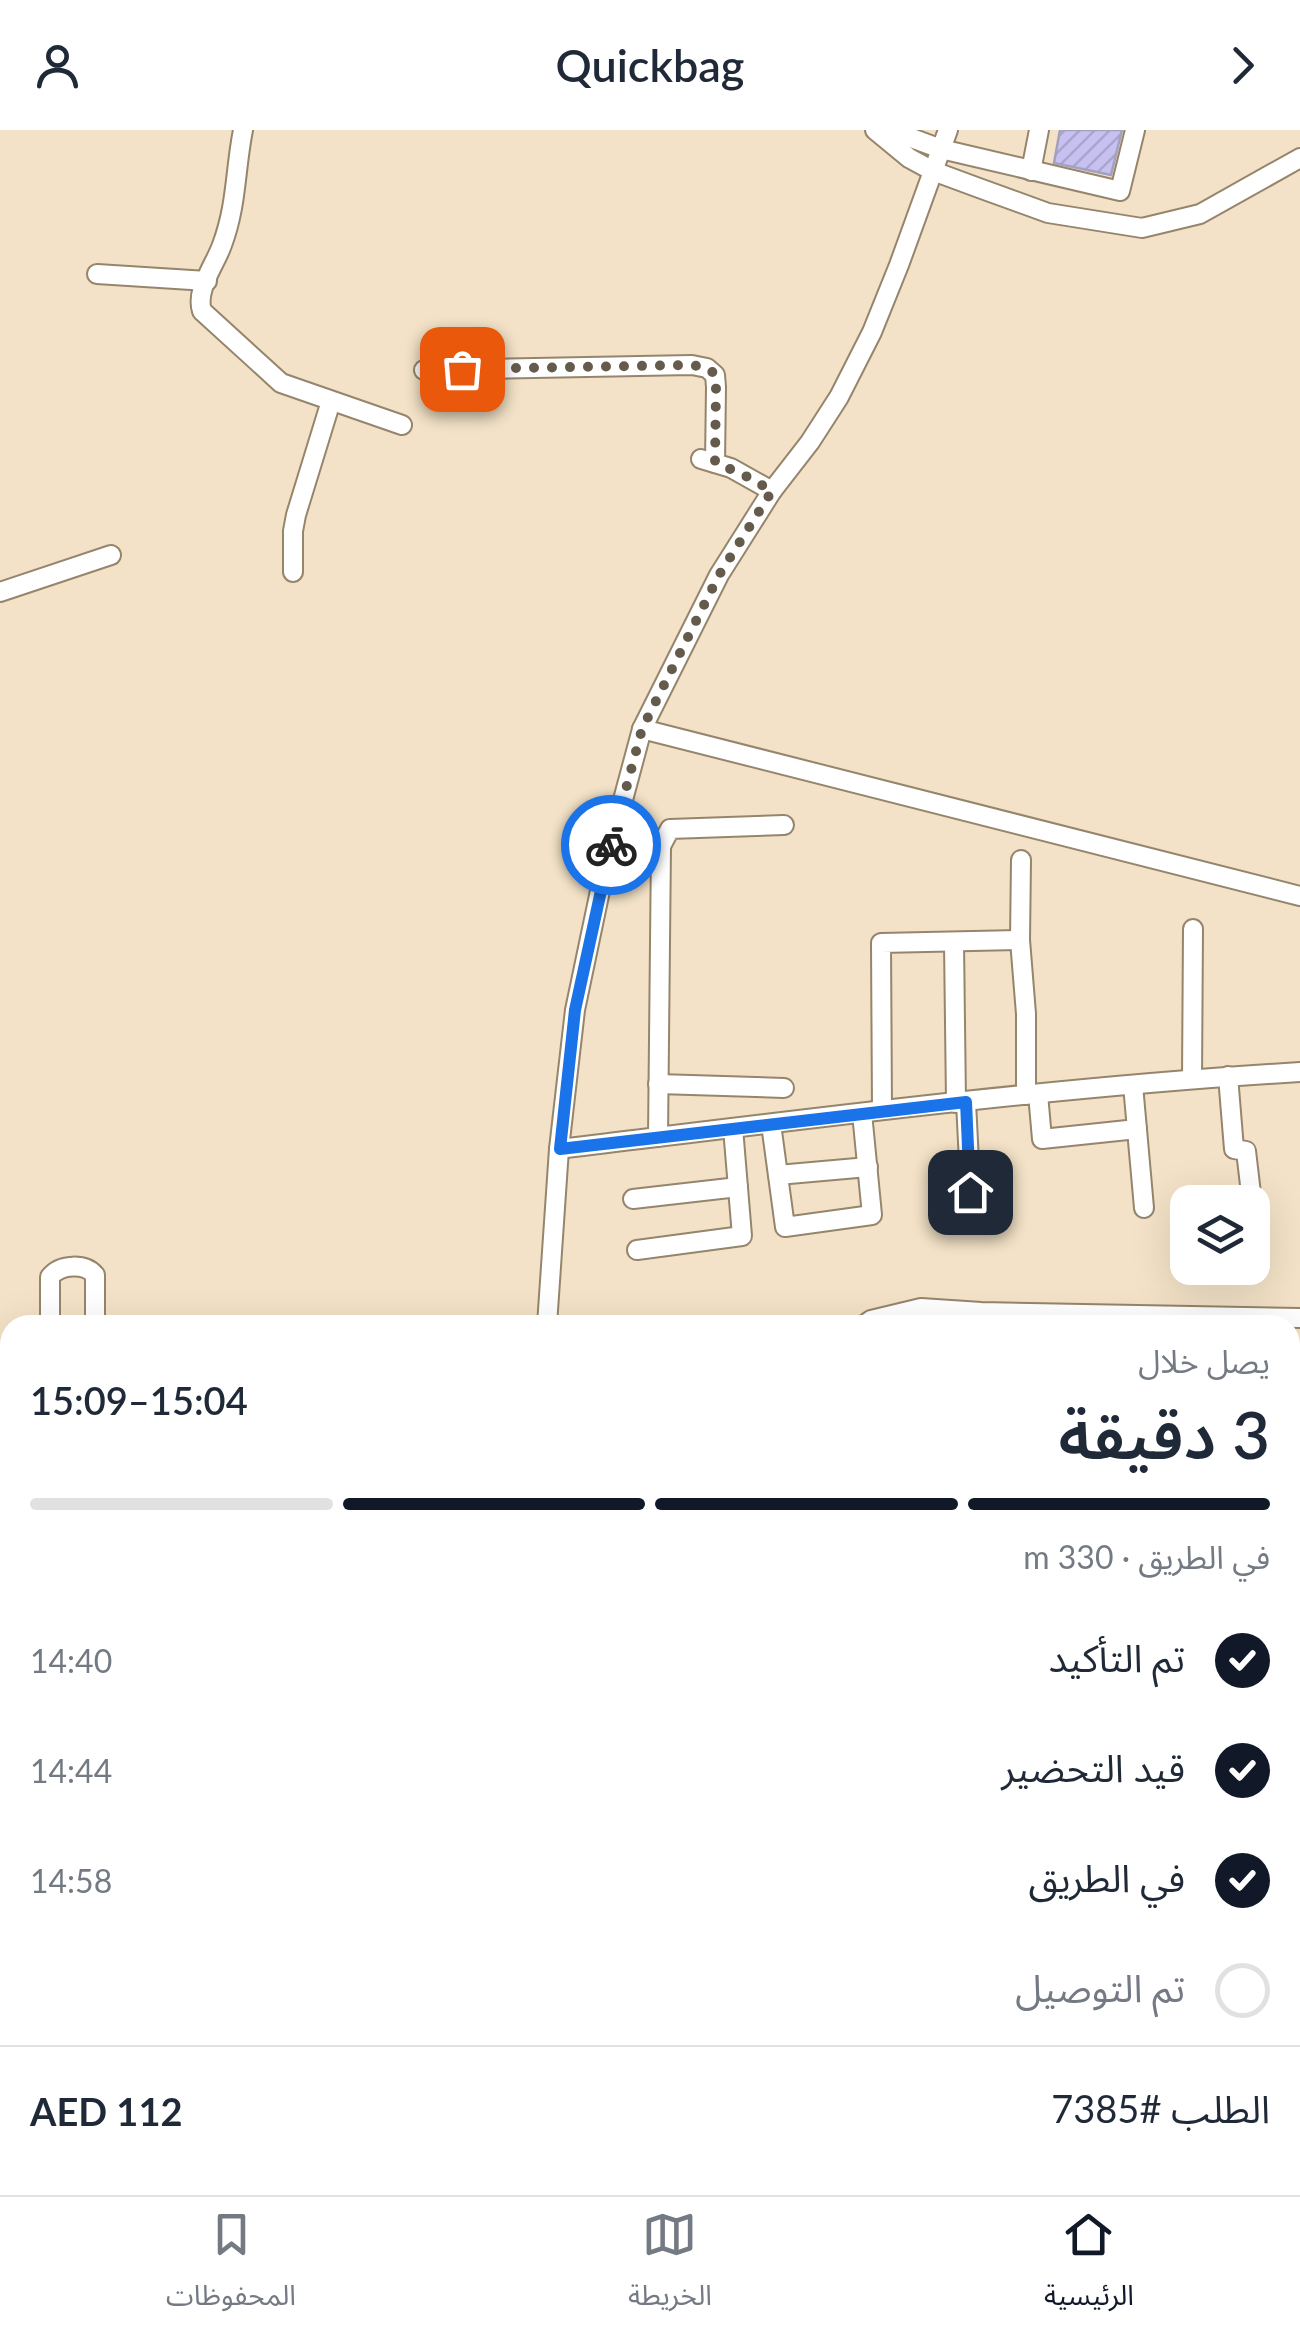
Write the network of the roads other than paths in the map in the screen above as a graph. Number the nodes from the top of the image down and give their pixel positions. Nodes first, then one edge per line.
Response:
1 (243, 130) edge
2 (875, 130) edge
3 (890, 130) edge
4 (933, 130) edge
5 (948, 130) edge
6 (1039, 130) edge
7 (1135, 130) edge
8 (942, 149) junction
9 (1300, 158) edge
10 (1031, 170) junction
11 (934, 171) junction
12 (97, 274) dead end
13 (207, 280) junction
14 (424, 370) dead end
15 (331, 401) junction
16 (402, 426) dead end
17 (772, 491) junction
18 (110, 555) dead end
19 (293, 572) dead end
20 (0, 592) edge
21 (642, 729) junction
22 (784, 824) dead end
23 (1021, 860) dead end
24 (1300, 896) edge
25 (1193, 929) dead end
26 (1020, 940) junction
27 (954, 942) junction
28 (1300, 1072) edge
29 (1228, 1076) junction
30 (1192, 1080) junction
31 (658, 1084) junction
32 (1132, 1085) junction
33 (784, 1088) dead end
34 (1032, 1095) junction
35 (961, 1102) junction
36 (882, 1110) junction
37 (862, 1113) junction
38 (771, 1124) junction
39 (734, 1128) junction
40 (1137, 1129) junction
41 (658, 1137) junction
42 (560, 1149) junction
43 (868, 1167) junction
44 (778, 1174) junction
45 (1250, 1185) edge
46 (738, 1188) junction
47 (633, 1200) dead end
48 (1144, 1208) dead end
49 (972, 1222) dead end
50 (637, 1250) dead end
51 (50, 1315) edge
52 (95, 1315) edge
53 (548, 1315) edge

1 - 13 lane
2 - 11 lane
3 - 8 lane
4 - 8 lane
5 - 8 lane
6 - 10 lane
7 - 10 lane
8 - 10 lane
8 - 11 lane
9 - 11 lane
11 - 17 lane
12 - 13 lane
13 - 15 lane
14 - 17 lane
15 - 16 lane
15 - 19 lane
17 - 21 lane
18 - 20 lane
21 - 24 lane
21 - 42 lane
22 - 31 lane
23 - 26 lane
25 - 30 lane
26 - 27 lane
26 - 34 lane
27 - 35 lane
27 - 36 lane
28 - 29 lane
29 - 30 lane
29 - 45 lane
30 - 32 lane
31 - 33 lane
31 - 41 lane
32 - 34 lane
32 - 40 lane
34 - 35 lane
34 - 40 lane
35 - 36 lane
35 - 49 lane
36 - 37 lane
37 - 38 lane
37 - 43 lane
38 - 39 lane
38 - 44 lane
39 - 41 lane
39 - 46 lane
40 - 48 lane
41 - 42 lane
42 - 53 lane
43 - 44 lane
43 - 44 lane
46 - 47 lane
46 - 50 lane
51 - 52 lane

